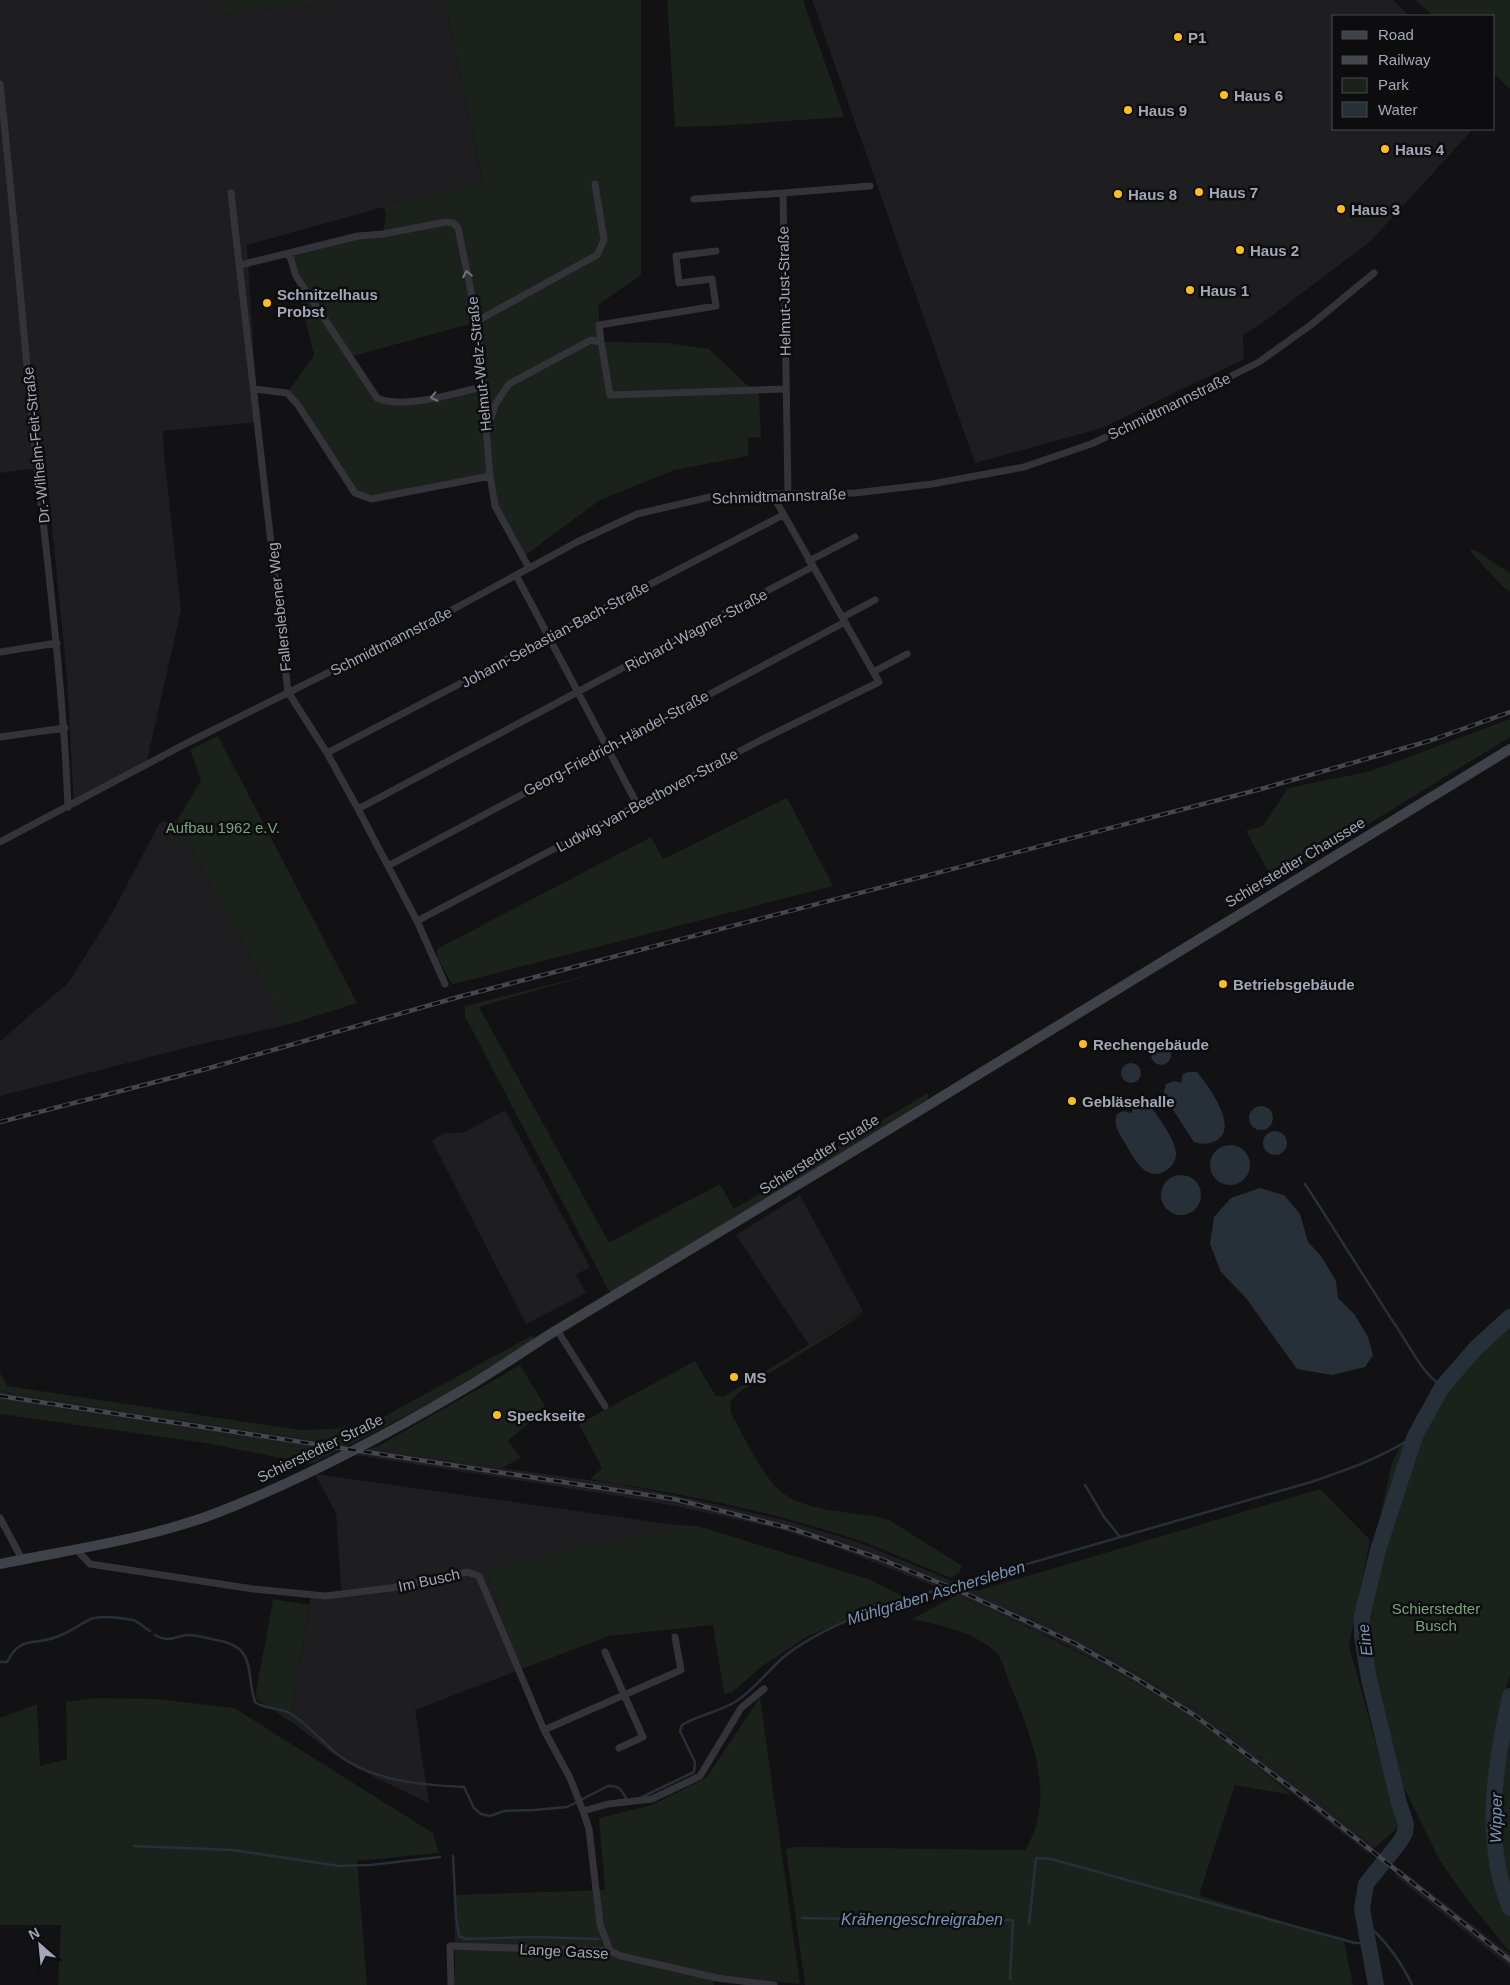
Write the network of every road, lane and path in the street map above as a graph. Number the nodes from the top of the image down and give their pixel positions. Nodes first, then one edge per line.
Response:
1 (0, 84) edge
2 (595, 184) dead end
3 (870, 186) dead end
4 (231, 193) dead end
5 (783, 193) junction
6 (694, 199) dead end
7 (716, 252) dead end
8 (289, 253) junction
9 (240, 266) junction
10 (1374, 274) dead end
11 (477, 322) junction
12 (601, 342) junction
13 (482, 388) junction
14 (254, 389) junction
15 (786, 389) junction
16 (486, 430) junction
17 (490, 476) junction
18 (788, 493) junction
19 (772, 494) junction
20 (783, 515) junction
21 (855, 537) dead end
22 (811, 564) junction
23 (529, 568) junction
24 (516, 575) junction
25 (875, 600) dead end
26 (844, 620) junction
27 (548, 637) junction
28 (57, 643) junction
29 (0, 652) edge
30 (907, 654) dead end
31 (873, 672) junction
32 (288, 692) junction
33 (579, 693) junction
34 (65, 728) junction
35 (0, 737) edge
36 (607, 748) junction
37 (1510, 749) edge
38 (327, 753) junction
39 (637, 804) junction
40 (68, 807) junction
41 (358, 809) junction
42 (0, 842) edge
43 (388, 866) junction
44 (417, 921) junction
45 (445, 984) dead end
46 (1095, 1001) joint
47 (557, 1330) junction
48 (605, 1406) dead end
49 (0, 1518) edge
50 (77, 1550) junction
51 (22, 1559) junction
52 (0, 1564) edge
53 (675, 1637) dead end
54 (605, 1652) dead end
55 (764, 1689) dead end
56 (624, 1695) junction
57 (544, 1730) junction
58 (619, 1748) dead end
59 (582, 1809) junction
60 (610, 1952) junction
61 (451, 1985) edge
62 (774, 1985) edge

1 - 28 street, Dr.-Wilhelm-Feit-Straße
2 - 11 street
3 - 5 street
4 - 9 street, Fallerslebener Weg
5 - 6 street
5 - 15 street, Helmut-Just-Straße
7 - 12 street
8 - 9 street, Helmut-Welz-Straße
11 -> 8 street, Helmut-Welz-Straße
13 -> 8 street
9 - 14 street, Fallerslebener Weg
10 - 18 street, Schmidtmannstraße
11 - 13 street, Helmut-Welz-Straße
12 - 15 street
12 - 16 street
13 - 16 street, Helmut-Welz-Straße
14 - 17 street
14 - 32 street, Fallerslebener Weg
15 - 18 street, Helmut-Just-Straße
16 - 17 street, Helmut-Welz-Straße
17 - 23 street, Helmut-Welz-Straße
18 - 19 street, Schmidtmannstraße
19 - 20 street
19 - 23 street, Schmidtmannstraße
20 - 22 street
20 - 27 street, Johann-Sebastian-Bach-Straße
21 - 22 street, Richard-Wagner-Straße
22 - 26 street
22 - 33 street, Richard-Wagner-Straße
23 - 24 street, Schmidtmannstraße
24 - 27 street
24 - 32 street, Schmidtmannstraße
25 - 26 street, Georg-Friedrich-Händel-Straße
26 - 31 street
26 - 36 street, Georg-Friedrich-Händel-Straße
27 - 33 street
27 - 38 street, Johann-Sebastian-Bach-Straße
28 - 29 street
28 - 34 street, Dr.-Wilhelm-Feit-Straße
30 - 31 street
31 - 39 street, Ludwig-van-Beethoven-Straße
32 - 38 street, Fallerslebener Weg
32 - 40 street, Schmidtmannstraße
33 - 36 street
33 - 41 street, Richard-Wagner-Straße
34 - 35 street
34 - 40 street, Dr.-Wilhelm-Feit-Straße
36 - 39 street
36 - 43 street, Georg-Friedrich-Händel-Straße
37 - 46 street, Schierstedter Chaussee
38 - 41 street, Fallerslebener Weg
39 - 44 street, Ludwig-van-Beethoven-Straße
40 - 42 street, Schmidtmannstraße
41 - 43 street, Fallerslebener Weg
43 - 44 street, Fallerslebener Weg
44 - 45 street, Fallerslebener Weg
46 - 47 street, Schierstedter Straße
47 - 48 street
47 - 50 street, Schierstedter Straße
49 - 51 street
50 - 51 street, Schierstedter Straße
50 - 57 street, Im Busch
51 - 52 street, Schierstedter Straße
53 - 56 street
54 - 56 street
55 - 59 street
56 - 57 street
56 - 58 street
57 - 59 street, Im Busch
59 - 60 street, Im Busch
60 - 61 street, Lange Gasse
60 - 62 street, Lange Gasse

